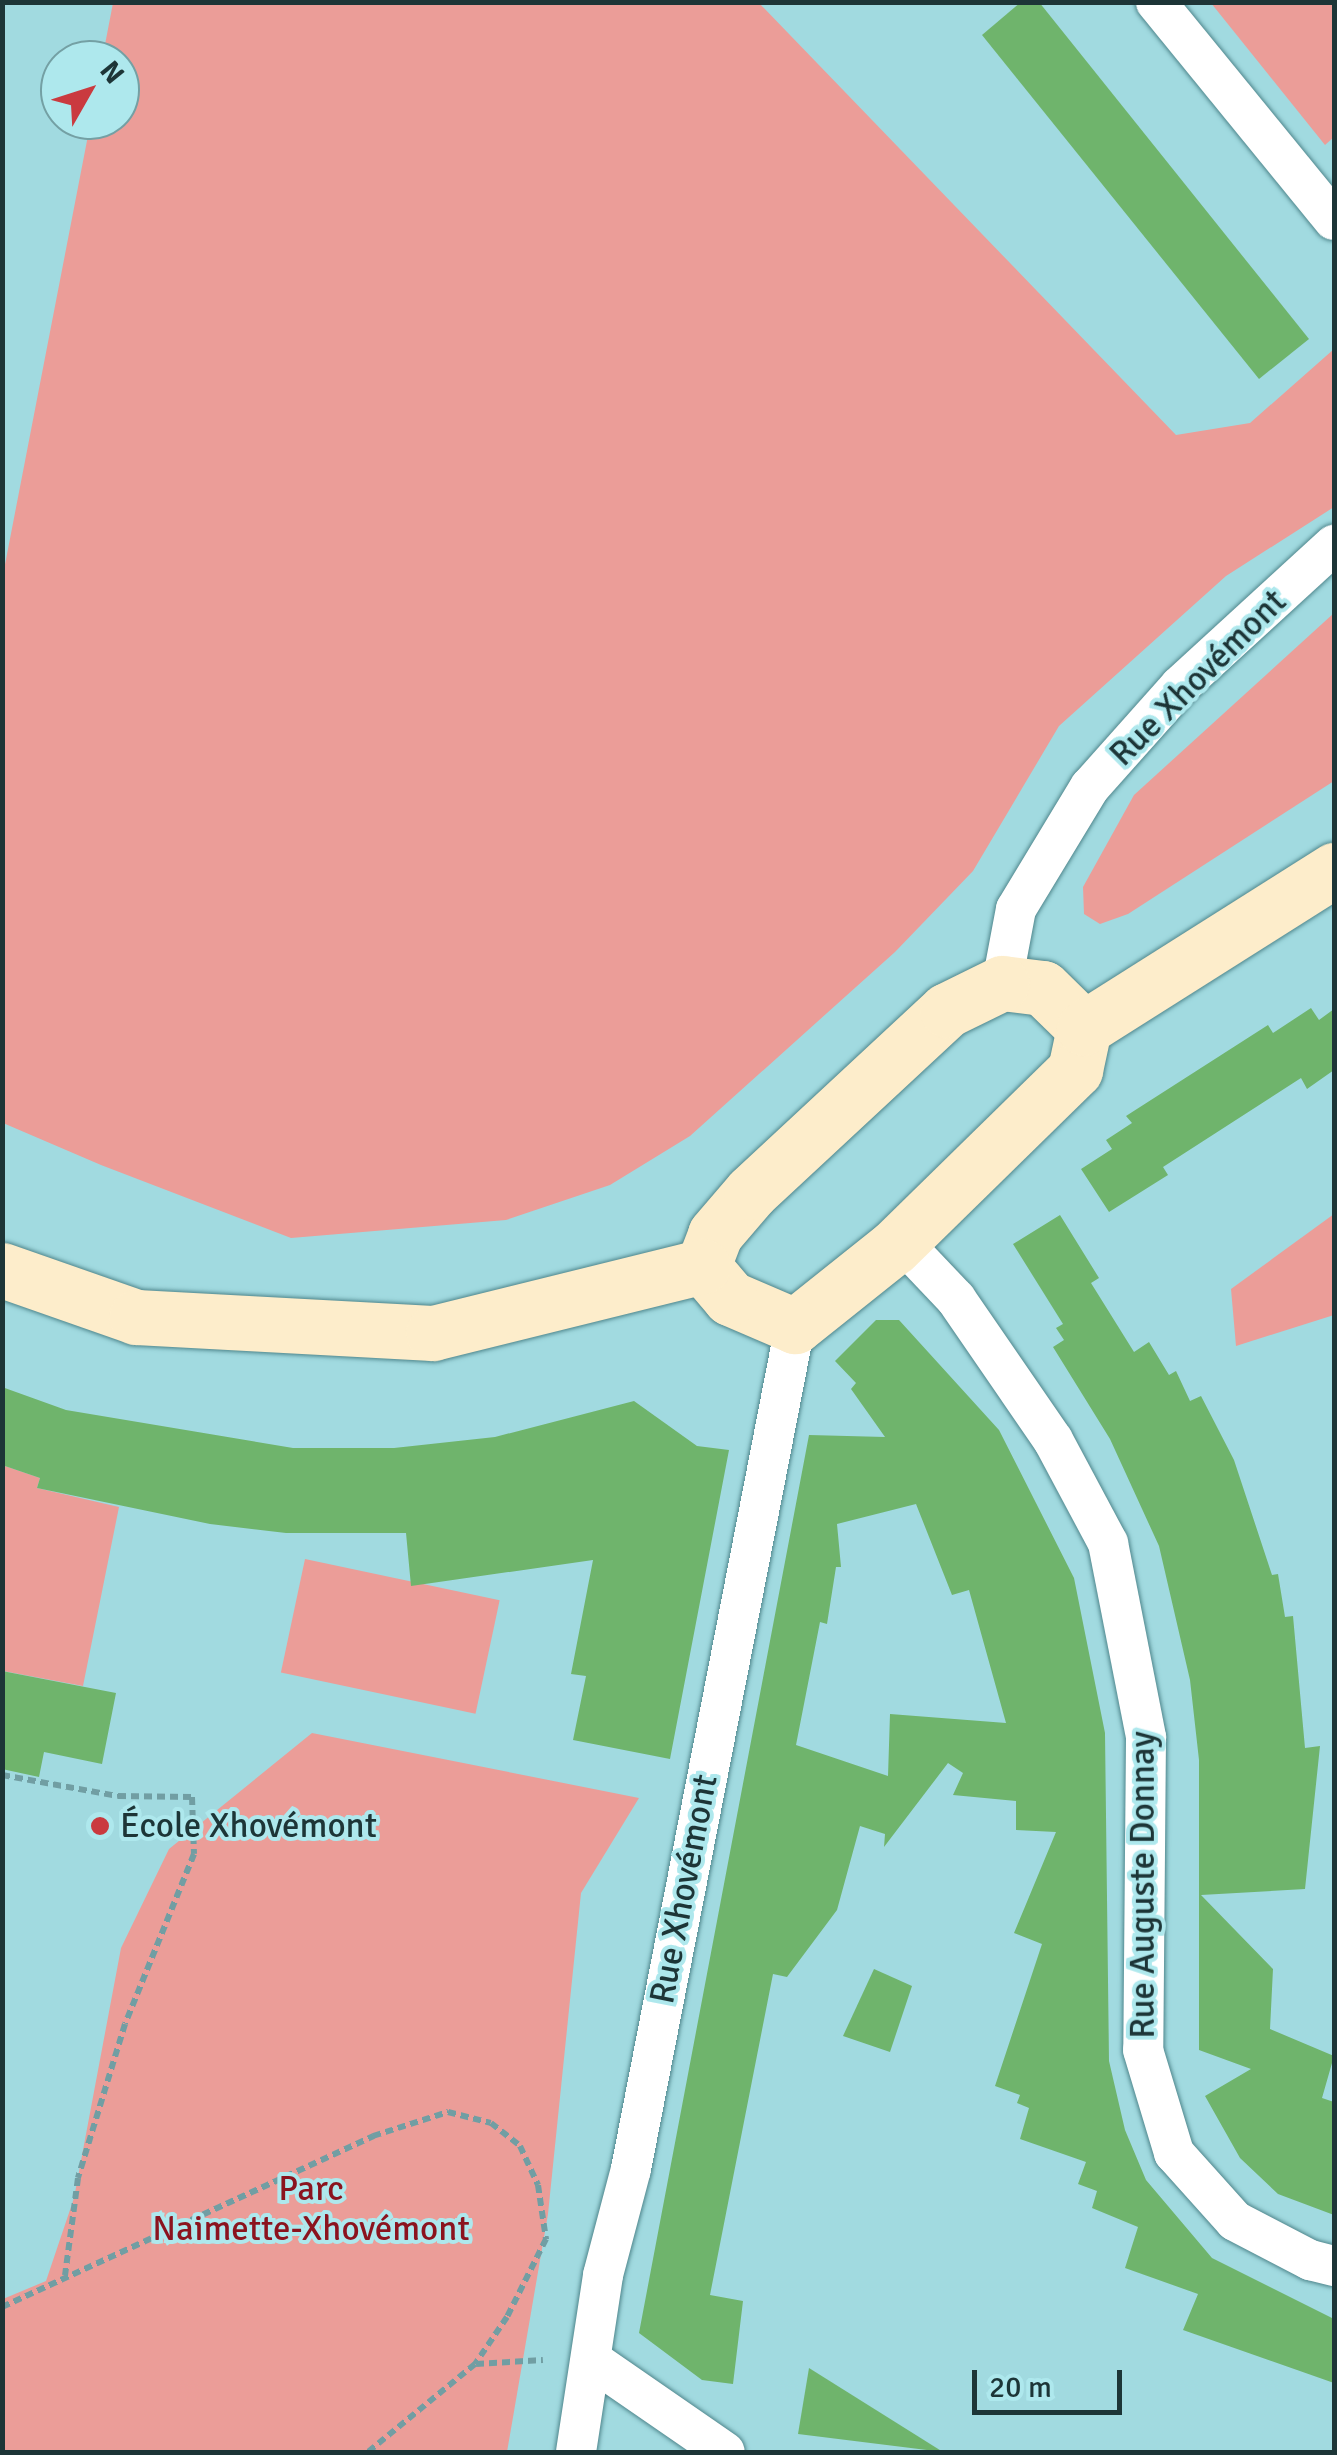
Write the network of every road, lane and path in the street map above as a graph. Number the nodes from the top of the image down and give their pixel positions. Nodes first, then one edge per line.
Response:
1 (1156, 2) edge
2 (1334, 220) edge
3 (1334, 546) edge
4 (1334, 870) edge
5 (1002, 983) junction
6 (1084, 1028) junction
7 (901, 1241) junction
8 (703, 1266) junction
9 (2, 1270) edge
10 (795, 1326) junction
11 (2, 1775) edge
12 (1334, 2266) edge
13 (65, 2276) junction
14 (2, 2307) edge
15 (594, 2361) junction
16 (475, 2364) junction
17 (368, 2452) edge
18 (576, 2452) edge
19 (725, 2452) edge

1 - 2 street
3 - 5 street, Rue Xhovémont
4 - 6 street
5 - 6 street
5 - 8 street
6 - 7 street
7 - 10 street
7 - 12 street, Rue Auguste Donnay
8 - 9 street
8 - 10 street
10 - 15 street, Rue Xhovémont
11 - 13 path
13 - 14 path
13 - 16 path
15 - 16 path
15 - 18 street, Rue Xhovémont
15 - 19 street
16 - 17 path

